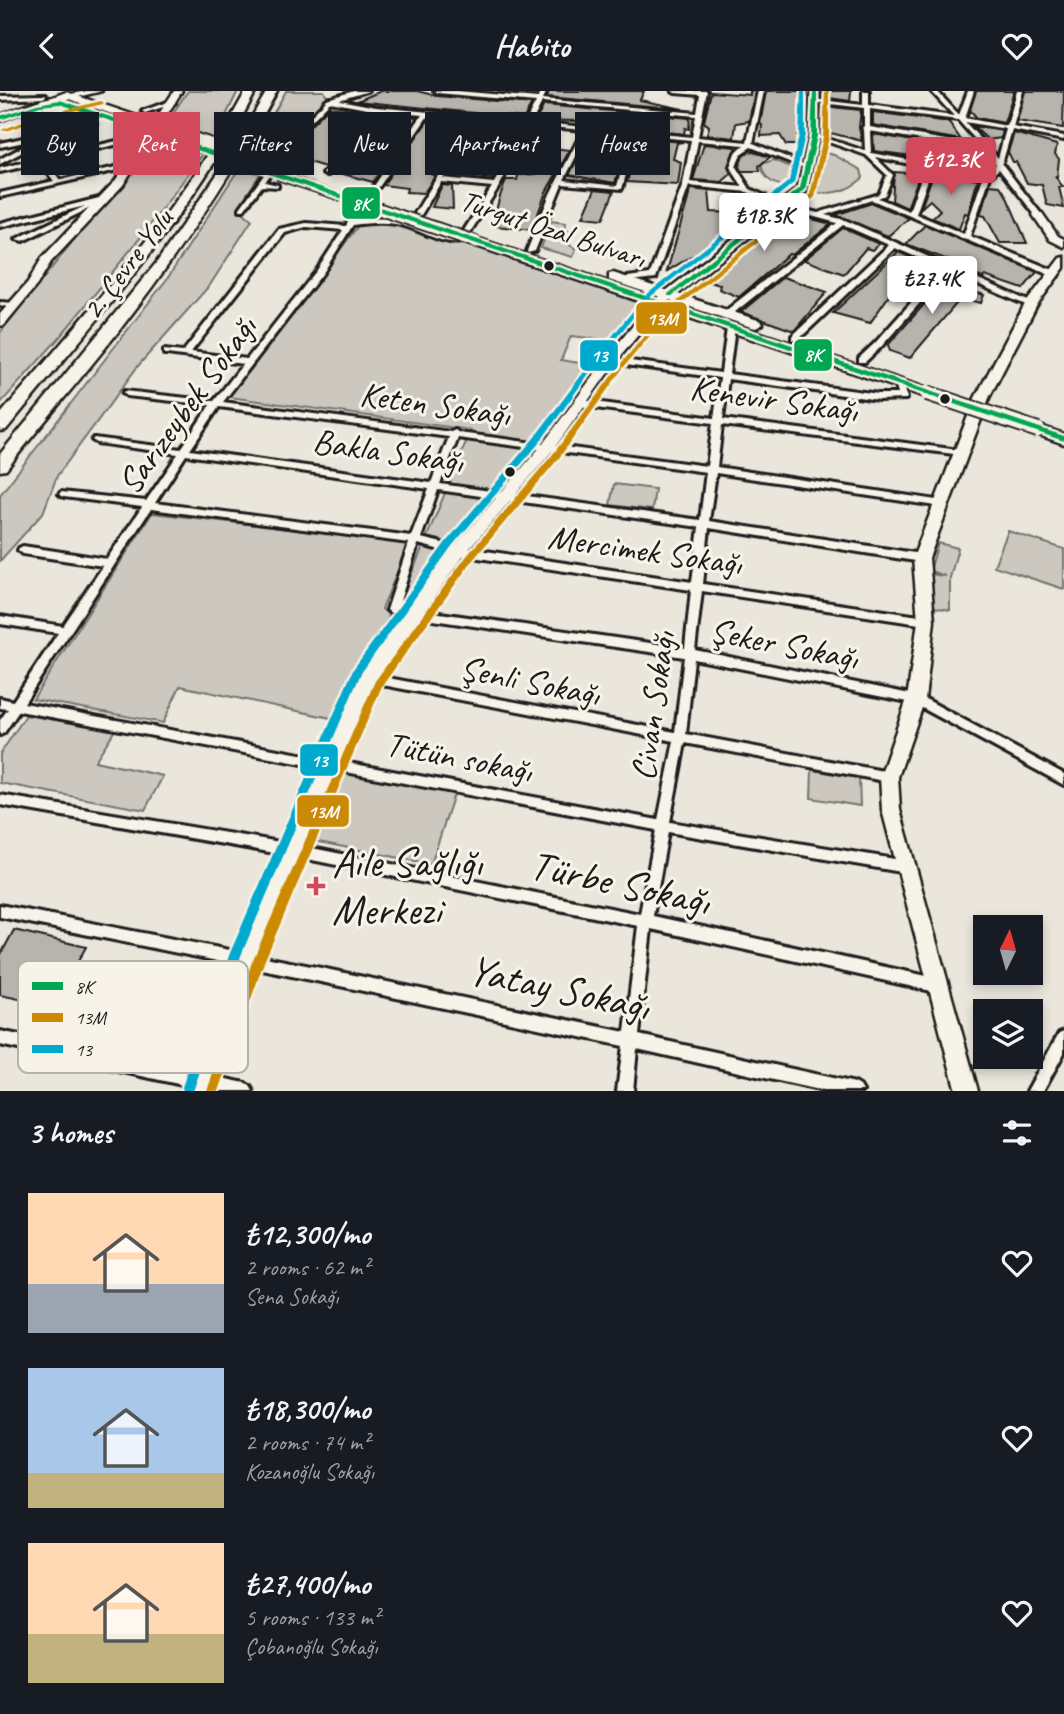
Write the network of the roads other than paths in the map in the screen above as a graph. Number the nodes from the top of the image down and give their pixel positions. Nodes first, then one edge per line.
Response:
1 (98, 91) edge
2 (178, 91) edge
3 (251, 91) edge
4 (272, 91) edge
5 (321, 91) edge
6 (365, 91) edge
7 (437, 91) edge
8 (544, 91) edge
9 (675, 91) edge
10 (761, 91) edge
11 (866, 91) edge
12 (934, 91) edge
13 (971, 91) edge
14 (1020, 91) edge
15 (704, 92) edge
16 (57, 96) edge
17 (814, 96) edge
18 (0, 98) edge
19 (329, 100) junction
20 (540, 101) junction
21 (173, 102) junction
22 (865, 106) junction
23 (376, 109) junction
24 (50, 112) edge
25 (113, 112) edge
26 (152, 112) edge
27 (165, 112) edge
28 (374, 112) edge
29 (535, 112) edge
30 (425, 113) edge
31 (700, 115) junction
32 (425, 116) edge
33 (0, 118) edge
34 (961, 119) junction
35 (865, 128) junction
36 (1007, 129) junction
37 (411, 135) edge
38 (670, 136) edge
39 (814, 136) junction
40 (695, 138) junction
41 (1064, 138) edge
42 (21, 141) edge
43 (200, 144) edge
44 (750, 144) junction
45 (0, 145) edge
46 (986, 149) junction
47 (21, 151) edge
48 (575, 152) edge
49 (868, 153) junction
50 (0, 162) edge
51 (808, 162) junction
52 (21, 165) edge
53 (999, 165) junction
54 (929, 166) junction
55 (113, 169) edge
56 (0, 170) edge
57 (328, 171) edge
58 (326, 174) dead end
59 (53, 175) edge
60 (124, 175) edge
61 (384, 175) edge
62 (443, 175) edge
63 (502, 175) edge
64 (623, 175) edge
65 (987, 176) junction
66 (284, 178) junction
67 (440, 180) junction
68 (58, 182) junction
69 (559, 182) junction
70 (261, 184) junction
71 (686, 184) junction
72 (497, 185) junction
73 (377, 186) dead end
74 (748, 190) junction
75 (0, 195) edge
76 (107, 198) junction
77 (874, 199) junction
78 (783, 207) junction
79 (242, 209) dead end
80 (912, 214) junction
81 (818, 215) junction
82 (1038, 215) joint
83 (842, 222) junction
84 (0, 225) edge
85 (411, 226) junction
86 (347, 228) junction
87 (967, 236) junction
88 (20, 239) dead end
89 (481, 239) junction
90 (1061, 239) edge
91 (894, 245) junction
92 (531, 251) junction
93 (1064, 260) edge
94 (945, 269) junction
95 (1055, 274) junction
96 (623, 280) junction
97 (663, 299) junction
98 (1031, 304) junction
99 (0, 305) edge
100 (15, 305) junction
101 (729, 321) junction
102 (0, 322) edge
103 (795, 338) junction
104 (167, 352) dead end
105 (185, 355) junction
106 (611, 359) junction
107 (862, 360) junction
108 (249, 362) junction
109 (723, 376) junction
110 (900, 385) junction
111 (931, 389) junction
112 (127, 393) dead end
113 (216, 403) junction
114 (580, 403) junction
115 (718, 419) junction
116 (1040, 425) junction
117 (0, 426) edge
118 (1064, 427) edge
119 (455, 433) junction
120 (1064, 439) edge
121 (97, 440) dead end
122 (547, 448) junction
123 (185, 451) junction
124 (960, 453) junction
125 (2, 462) edge
126 (711, 469) junction
127 (435, 485) junction
128 (64, 494) dead end
129 (506, 496) junction
130 (943, 505) junction
131 (148, 506) junction
132 (704, 524) junction
133 (415, 540) junction
134 (23, 550) dead end
135 (459, 551) junction
136 (921, 558) junction
137 (109, 563) junction
138 (697, 586) junction
139 (412, 614) junction
140 (0, 620) edge
141 (926, 621) junction
142 (64, 630) junction
143 (688, 653) junction
144 (367, 678) junction
145 (916, 699) junction
146 (0, 703) edge
147 (16, 705) junction
148 (0, 730) edge
149 (680, 738) junction
150 (331, 764) junction
151 (889, 777) junction
152 (1064, 780) edge
153 (0, 800) edge
154 (663, 826) junction
155 (292, 850) junction
156 (907, 867) junction
157 (0, 911) edge
158 (645, 921) junction
159 (247, 958) junction
160 (246, 961) edge
161 (936, 985) junction
162 (0, 1038) edge
163 (632, 1038) junction
164 (1064, 1038) edge
165 (18, 1042) edge
166 (147, 1073) edge
167 (201, 1086) edge
168 (244, 1091) edge
169 (625, 1091) edge
170 (855, 1091) edge
171 (967, 1091) edge
172 (1035, 1091) edge

1 - 16 street
2 - 21 street
3 - 117 highway, 2. Çevre Yolu
4 - 125 highway, 2. Çevre Yolu
5 - 19 street
6 - 19 street
7 - 20 street
8 - 20 street
9 - 15 street
10 - 44 street
11 - 22 street
12 - 34 street
13 - 34 street
14 - 36 street
15 - 31 street
16 - 18 street
16 - 24 street
16 - 25 main road, Turgut Özal Bulvarı
16 - 33 street
17 - 22 street
17 - 39 street
19 - 23 street
19 - 70 street
20 - 29 street
20 - 31 street
21 - 26 street
21 - 27 street
22 - 34 street
22 - 35 street
23 - 28 street
23 - 30 street
31 - 40 street
32 - 37 street
34 - 36 street
34 - 46 street
35 - 46 street
35 - 49 street
36 - 41 street
36 - 53 street
38 - 40 street
39 - 49 street
39 - 51 street
40 - 44 street
40 - 71 street
42 - 45 street
43 - 66 main road, Turgut Özal Bulvarı
44 - 51 street
44 - 74 street
46 - 53 street
47 - 50 street
48 - 69 street
49 - 54 street
49 - 77 street
51 - 78 street
52 - 56 street
53 - 65 street
53 - 82 street
54 - 65 street
54 - 80 street
55 - 68 street
57 - 58 street
59 - 68 street
60 - 76 street
61 - 73 street
62 - 67 street
63 - 72 street
64 - 69 street
65 - 87 street
66 - 70 street
66 - 89 main road, Turgut Özal Bulvarı, bridge
67 - 72 street
67 - 85 street
68 - 75 street
69 - 92 street
70 - 79 street
71 - 74 street
71 - 96 street
72 - 85 street
74 - 78 street
76 - 84 street
76 - 88 street
76 - 100 street
77 - 80 street
77 - 81 street
78 - 81 street
78 - 97 street
80 - 87 street
81 - 83 street
82 - 90 street
83 - 91 street
83 - 101 street
85 - 86 street
86 - 105 street
86 - 108 street, Sarızeybek Sokağı
87 - 95 street
89 - 92 main road, Turgut Özal Bulvarı
89 - 97 main road, Turgut Özal Bulvarı
91 - 94 street
91 - 103 street
92 - 96 main road, Turgut Özal Bulvarı
93 - 95 street
94 - 98 street
94 - 107 street
95 - 98 street
96 - 97 main road, Turgut Özal Bulvarı
97 - 101 main road, Turgut Özal Bulvarı
97 - 106 street
98 - 124 street
99 - 100 street
100 - 102 street
101 - 103 main road, Turgut Özal Bulvarı
101 - 109 street, Civan Sokağı
101 - 110 main road, Turgut Özal Bulvarı
103 - 107 main road, Turgut Özal Bulvarı
104 - 105 street
105 - 108 street
106 - 109 street
106 - 114 street
107 - 111 main road, Turgut Özal Bulvarı
108 - 113 street, Sarızeybek Sokağı
109 - 110 street
109 - 115 street, Civan Sokağı
110 - 111 main road, Turgut Özal Bulvarı
111 - 116 main road, Turgut Özal Bulvarı, bridge
112 - 113 street, Keten Sokağı
113 - 119 street, Keten Sokağı
113 - 123 street, Sarızeybek Sokağı
114 - 115 street, Kenevir Sokağı
114 - 122 street
115 - 124 street, Kenevir Sokağı
115 - 126 street, Civan Sokağı
116 - 118 main road, Turgut Özal Bulvarı
116 - 120 main road, Turgut Özal Bulvarı
119 - 122 street, Keten Sokağı
119 - 127 street
121 - 123 street, Bakla Sokağı
122 - 126 street, Keten Sokağı
122 - 129 street
123 - 127 street, Bakla Sokağı
123 - 131 street, Sarızeybek Sokağı
124 - 130 street
126 - 130 street, Keten Sokağı
126 - 132 street, Civan Sokağı
127 - 129 street, Bakla Sokağı
127 - 133 street
128 - 131 street, Mercimek Sokağı
129 - 132 street, Bakla Sokağı
129 - 135 street
130 - 136 street
131 - 133 street, Mercimek Sokağı
131 - 137 street, Sarızeybek Sokağı
132 - 136 street, Bakla Sokağı
132 - 138 street, Civan Sokağı
133 - 135 street, Mercimek Sokağı
133 - 139 street, Şeker Sokağı
134 - 137 street
135 - 138 street, Mercimek Sokağı
135 - 139 street
136 - 141 street
137 - 142 street, Sarızeybek Sokağı
138 - 141 street, Mercimek Sokağı
138 - 143 street, Civan Sokağı
139 - 143 street, Şeker Sokağı
139 - 144 street
140 - 142 street
141 - 145 street
142 - 147 street, Sarızeybek Sokağı
143 - 145 street, Şeker Sokağı
143 - 149 street, Civan Sokağı
144 - 149 street, Şenli Sokağı
144 - 150 street
145 - 151 street
145 - 152 street, Şeker Sokağı
146 - 147 street, Tütün sokağı
147 - 148 street, Sarızeybek Sokağı
147 - 150 street, Tütün sokağı
149 - 151 street, Şenli Sokağı
149 - 154 street, Civan Sokağı
150 - 154 street, Tütün sokağı
150 - 155 street
151 - 156 street
153 - 155 street, Türbe Sokağı
154 - 156 street, Tütün sokağı
154 - 158 street, Civan Sokağı
155 - 158 street, Türbe Sokağı
155 - 159 street
156 - 161 street
157 - 159 street, Yatay Sokağı
158 - 161 street, Türbe Sokağı
158 - 163 street, Civan Sokağı
159 - 160 street
159 - 163 street, Yatay Sokağı
161 - 171 street
162 - 165 street
163 - 169 street, Civan Sokağı
163 - 170 street, Yatay Sokağı
164 - 172 street
166 - 167 street
167 - 168 street

